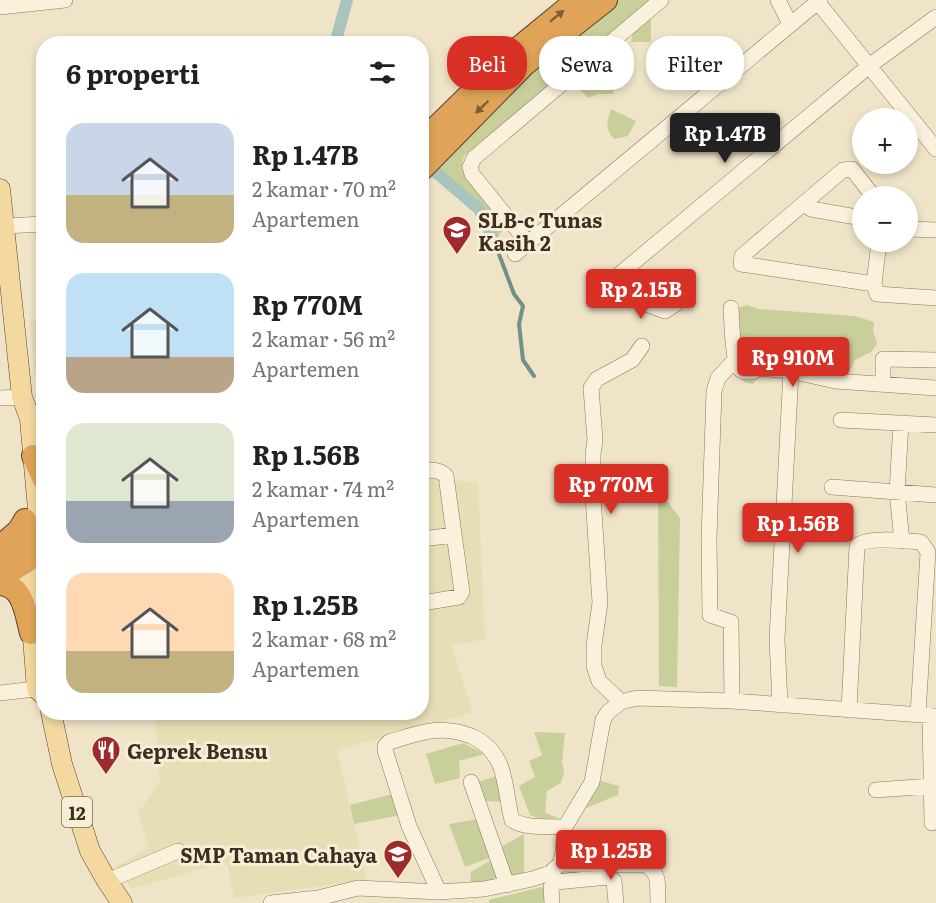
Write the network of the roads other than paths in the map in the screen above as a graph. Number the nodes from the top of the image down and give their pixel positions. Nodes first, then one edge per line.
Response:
1 (64, 0) edge
2 (577, 0) edge
3 (606, 0) edge
4 (661, 0) edge
5 (778, 0) edge
6 (818, 1) edge
7 (0, 7) edge
8 (935, 20) edge
9 (790, 24) junction
10 (869, 66) junction
11 (435, 136) edge
12 (936, 149) edge
13 (429, 151) edge
14 (865, 186) edge
15 (0, 189) edge
16 (803, 204) junction
17 (852, 216) edge
18 (36, 224) edge
19 (5, 226) junction
20 (918, 229) edge
21 (936, 230) edge
22 (528, 243) junction
23 (878, 252) edge
24 (515, 254) dead end
25 (874, 284) junction
26 (936, 298) edge
27 (677, 303) dead end
28 (731, 308) dead end
29 (642, 346) dead end
30 (736, 359) junction
31 (936, 360) edge
32 (791, 371) junction
33 (883, 384) junction
34 (936, 388) edge
35 (0, 398) edge
36 (22, 399) junction
37 (841, 420) dead end
38 (901, 423) junction
39 (936, 425) edge
40 (33, 456) junction
41 (36, 463) edge
42 (429, 470) edge
43 (832, 487) dead end
44 (897, 492) junction
45 (936, 495) edge
46 (454, 535) junction
47 (429, 538) edge
48 (35, 539) edge
49 (902, 541) junction
50 (0, 547) edge
51 (0, 557) edge
52 (0, 577) edge
53 (0, 584) edge
54 (429, 602) edge
55 (31, 633) junction
56 (36, 662) edge
57 (36, 691) edge
58 (0, 693) edge
59 (732, 701) junction
60 (621, 702) junction
61 (780, 705) junction
62 (849, 710) junction
63 (928, 715) edge
64 (53, 720) edge
65 (471, 782) dead end
66 (931, 786) junction
67 (876, 790) dead end
68 (932, 823) dead end
69 (565, 827) junction
70 (178, 851) dead end
71 (560, 864) junction
72 (106, 881) junction
73 (507, 885) junction
74 (438, 892) junction
75 (122, 903) edge
76 (271, 903) edge
77 (552, 903) edge
78 (616, 903) edge
79 (658, 903) edge

1 - 7 street
11 -> 2 highway
3 -> 11 highway
4 - 22 street
5 - 9 street
6 - 9 street
6 - 10 street
8 - 10 street
9 - 22 street
10 - 12 street
10 - 27 street
11 - 13 highway
14 - 16 street
15 - 19 main road
16 - 17 street
16 - 25 street
18 - 19 street
19 - 36 main road
20 - 21 street
22 - 24 street
23 - 25 street
25 - 26 street
28 - 30 street
29 - 60 street
30 - 32 street
30 - 59 street
31 - 33 street
32 - 33 street
32 - 61 street
33 - 34 street
35 - 36 street
36 - 40 main road
36 - 48 main road
37 - 38 street
38 - 39 street
38 - 44 street
40 - 41 highway
40 - 48 main road
42 - 46 street
43 - 44 street
44 - 45 street
44 - 49 street
46 - 47 street
46 - 54 street
48 - 50 highway
48 - 51 highway
48 - 52 highway
48 - 55 main road
49 - 62 street
49 - 63 street
53 - 55 highway
55 - 56 main road
57 - 58 street
59 - 60 street
59 - 61 street
60 - 69 street
61 - 62 street
62 - 63 street
63 - 66 street
64 - 72 main road, 12
65 - 73 street
66 - 67 street
66 - 68 street
69 - 71 street
69 - 74 street
70 - 72 street
71 - 73 street
71 - 79 street
72 - 75 main road, 12
73 - 74 street
74 - 76 street
77 - 78 street

